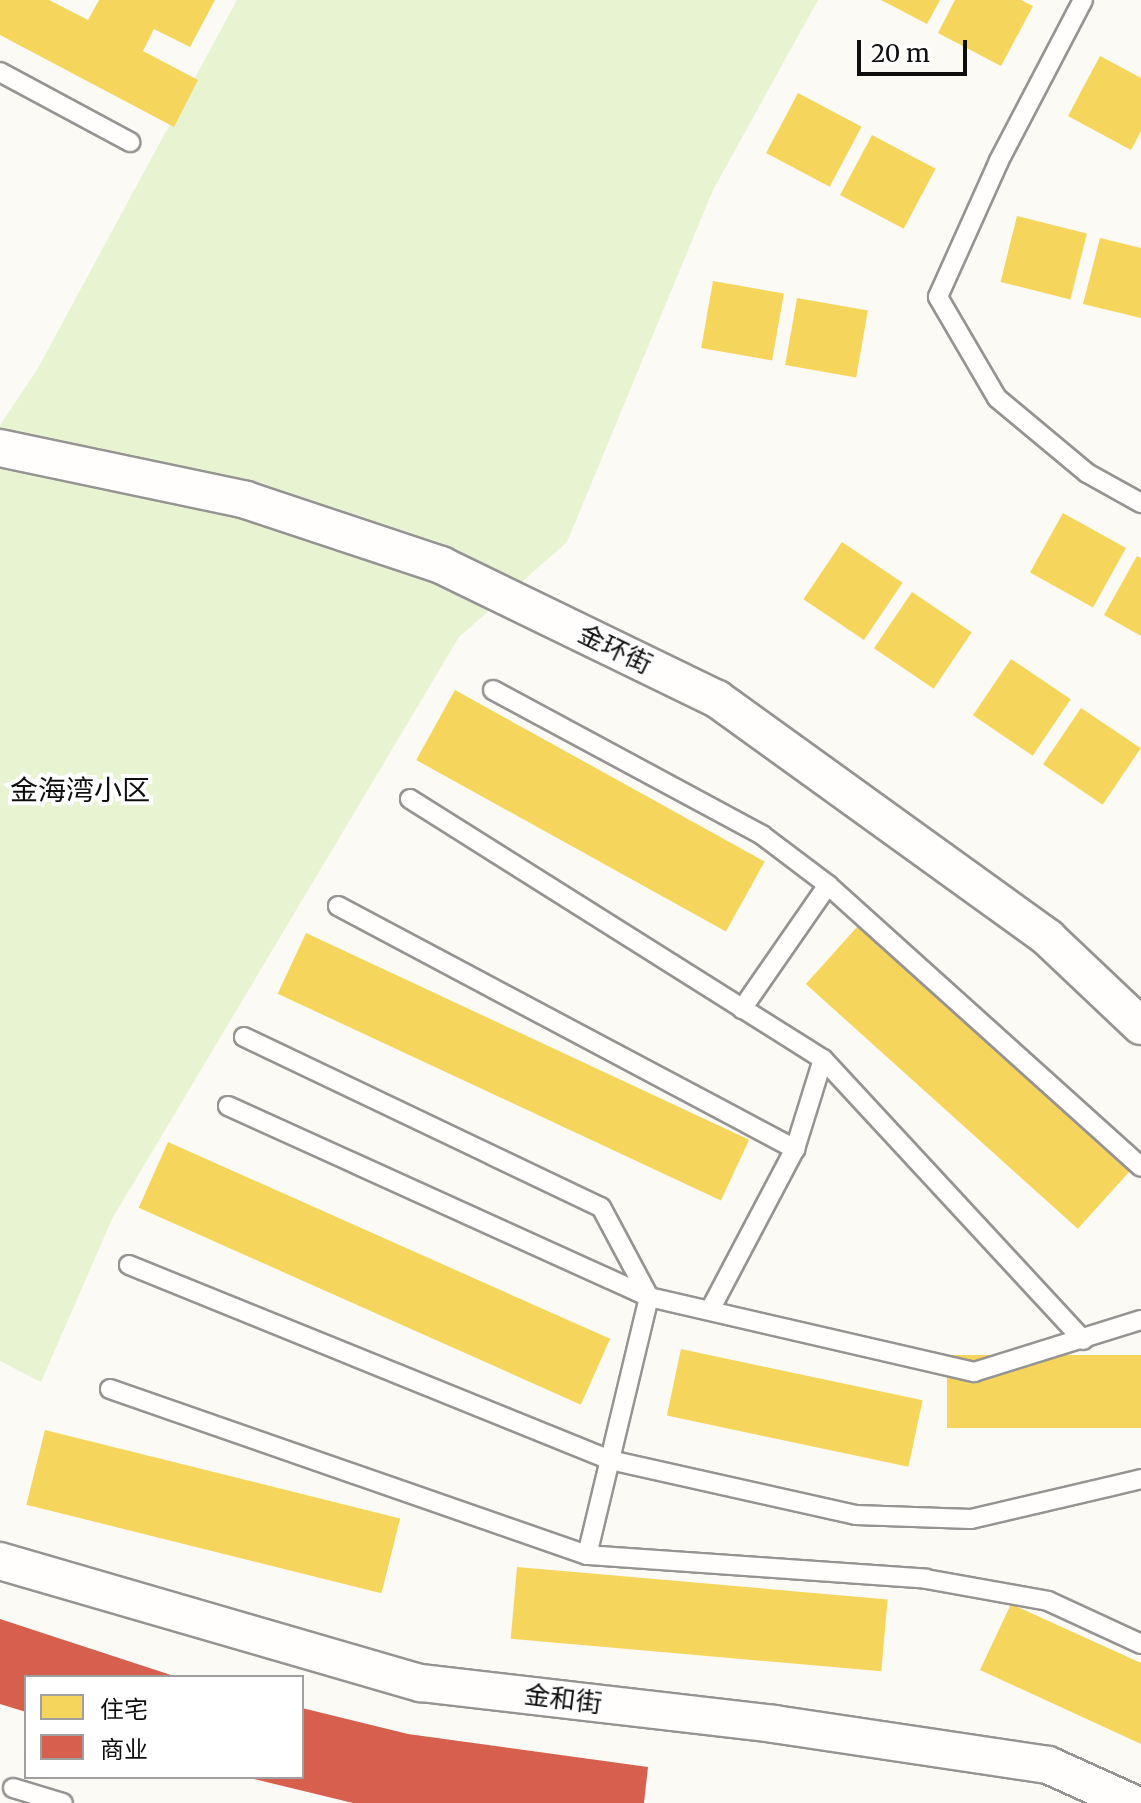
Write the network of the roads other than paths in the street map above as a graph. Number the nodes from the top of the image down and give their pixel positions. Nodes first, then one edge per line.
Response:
1 (1083, 0) edge
2 (0, 72) edge
3 (130, 142) dead end
4 (0, 448) edge
5 (1141, 503) edge
6 (493, 690) dead end
7 (410, 799) dead end
8 (828, 885) junction
9 (338, 906) dead end
10 (742, 1009) junction
11 (1141, 1026) edge
12 (244, 1037) dead end
13 (823, 1059) junction
14 (228, 1106) dead end
15 (795, 1149) junction
16 (1141, 1167) edge
17 (129, 1265) dead end
18 (649, 1297) junction
19 (710, 1310) junction
20 (1141, 1320) edge
21 (1083, 1340) junction
22 (110, 1389) dead end
23 (610, 1460) junction
24 (1141, 1479) edge
25 (587, 1555) junction
26 (0, 1561) edge
27 (1141, 1644) edge
28 (13, 1788) dead end
29 (63, 1803) edge
30 (1132, 1803) edge

1 - 5 lane
2 - 3 lane
4 - 11 street, 金环街
6 - 8 lane
7 - 10 lane
8 - 10 lane
8 - 16 lane
9 - 15 lane
10 - 13 lane
12 - 18 lane
13 - 15 lane
13 - 21 lane
14 - 18 lane
15 - 19 lane
17 - 23 lane
18 - 19 lane
18 - 23 lane
19 - 21 lane
20 - 21 lane
22 - 25 lane
23 - 24 lane
23 - 25 lane
25 - 27 lane
26 - 30 street, 金和街
28 - 29 lane

